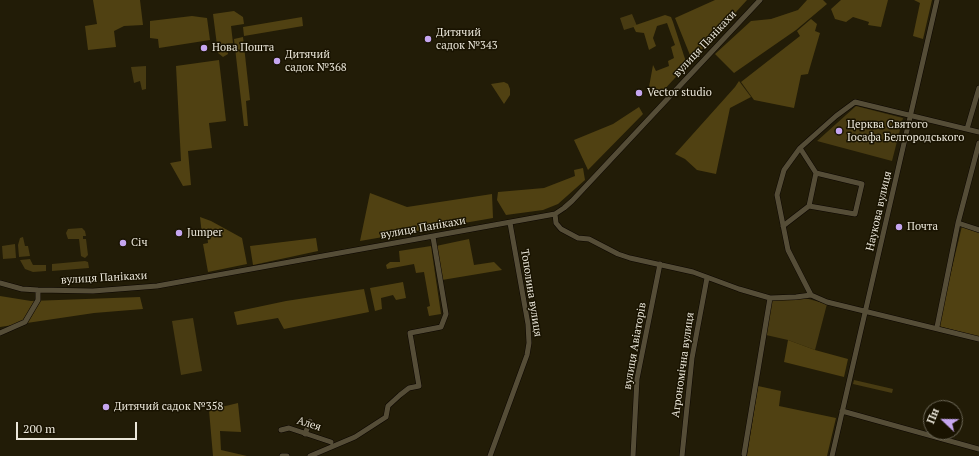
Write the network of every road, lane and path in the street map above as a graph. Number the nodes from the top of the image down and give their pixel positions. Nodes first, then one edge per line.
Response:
1 (760, 0) edge
2 (937, 0) edge
3 (979, 88) edge
4 (911, 116) junction
5 (967, 129) junction
6 (979, 132) edge
7 (979, 144) edge
8 (800, 148) junction
9 (816, 173) junction
10 (809, 206) junction
11 (555, 214) junction
12 (510, 222) junction
13 (958, 223) junction
14 (783, 226) junction
15 (979, 230) edge
16 (433, 237) junction
17 (660, 264) junction
18 (707, 278) junction
19 (0, 283) edge
20 (38, 290) junction
21 (811, 295) junction
22 (770, 298) junction
23 (866, 310) junction
24 (937, 327) junction
25 (0, 333) edge
26 (979, 338) edge
27 (842, 412) junction
28 (310, 421) dead end
29 (281, 430) dead end
30 (306, 434) junction
31 (331, 442) dead end
32 (979, 449) edge
33 (744, 454) dead end
34 (282, 456) edge
35 (287, 456) edge
36 (310, 456) edge
37 (490, 456) edge
38 (634, 456) edge
39 (682, 456) edge
40 (832, 456) edge

1 - 11 street, вулиця Панікахи
2 - 4 street, Наукова вулиця
3 - 5 street
4 - 5 street
4 - 8 street
4 - 23 street, Наукова вулиця
5 - 6 street
7 - 13 street
8 - 9 street
8 - 14 street
9 - 10 street
9 - 10 street, Наукова вулиця
10 - 14 street
11 - 12 street, вулиця Панікахи
11 - 17 street
12 - 16 street, вулиця Панікахи
12 - 37 street, Тополина вулиця
13 - 15 street
13 - 24 street
14 - 21 street
16 - 20 street, вулиця Панікахи
16 - 36 street
17 - 18 street
17 - 38 street, вулиця Авіаторів
18 - 22 street
18 - 39 street, Агрономічна вулиця
19 - 20 street, вулиця Панікахи
20 - 25 street
21 - 22 street
21 - 23 street
22 - 33 street
23 - 24 street
23 - 27 street, Наукова вулиця
24 - 26 street
27 - 32 street
27 - 40 street, Наукова вулиця
28 - 30 street
29 - 30 street, Алея
30 - 31 street, Алея
34 - 35 street

